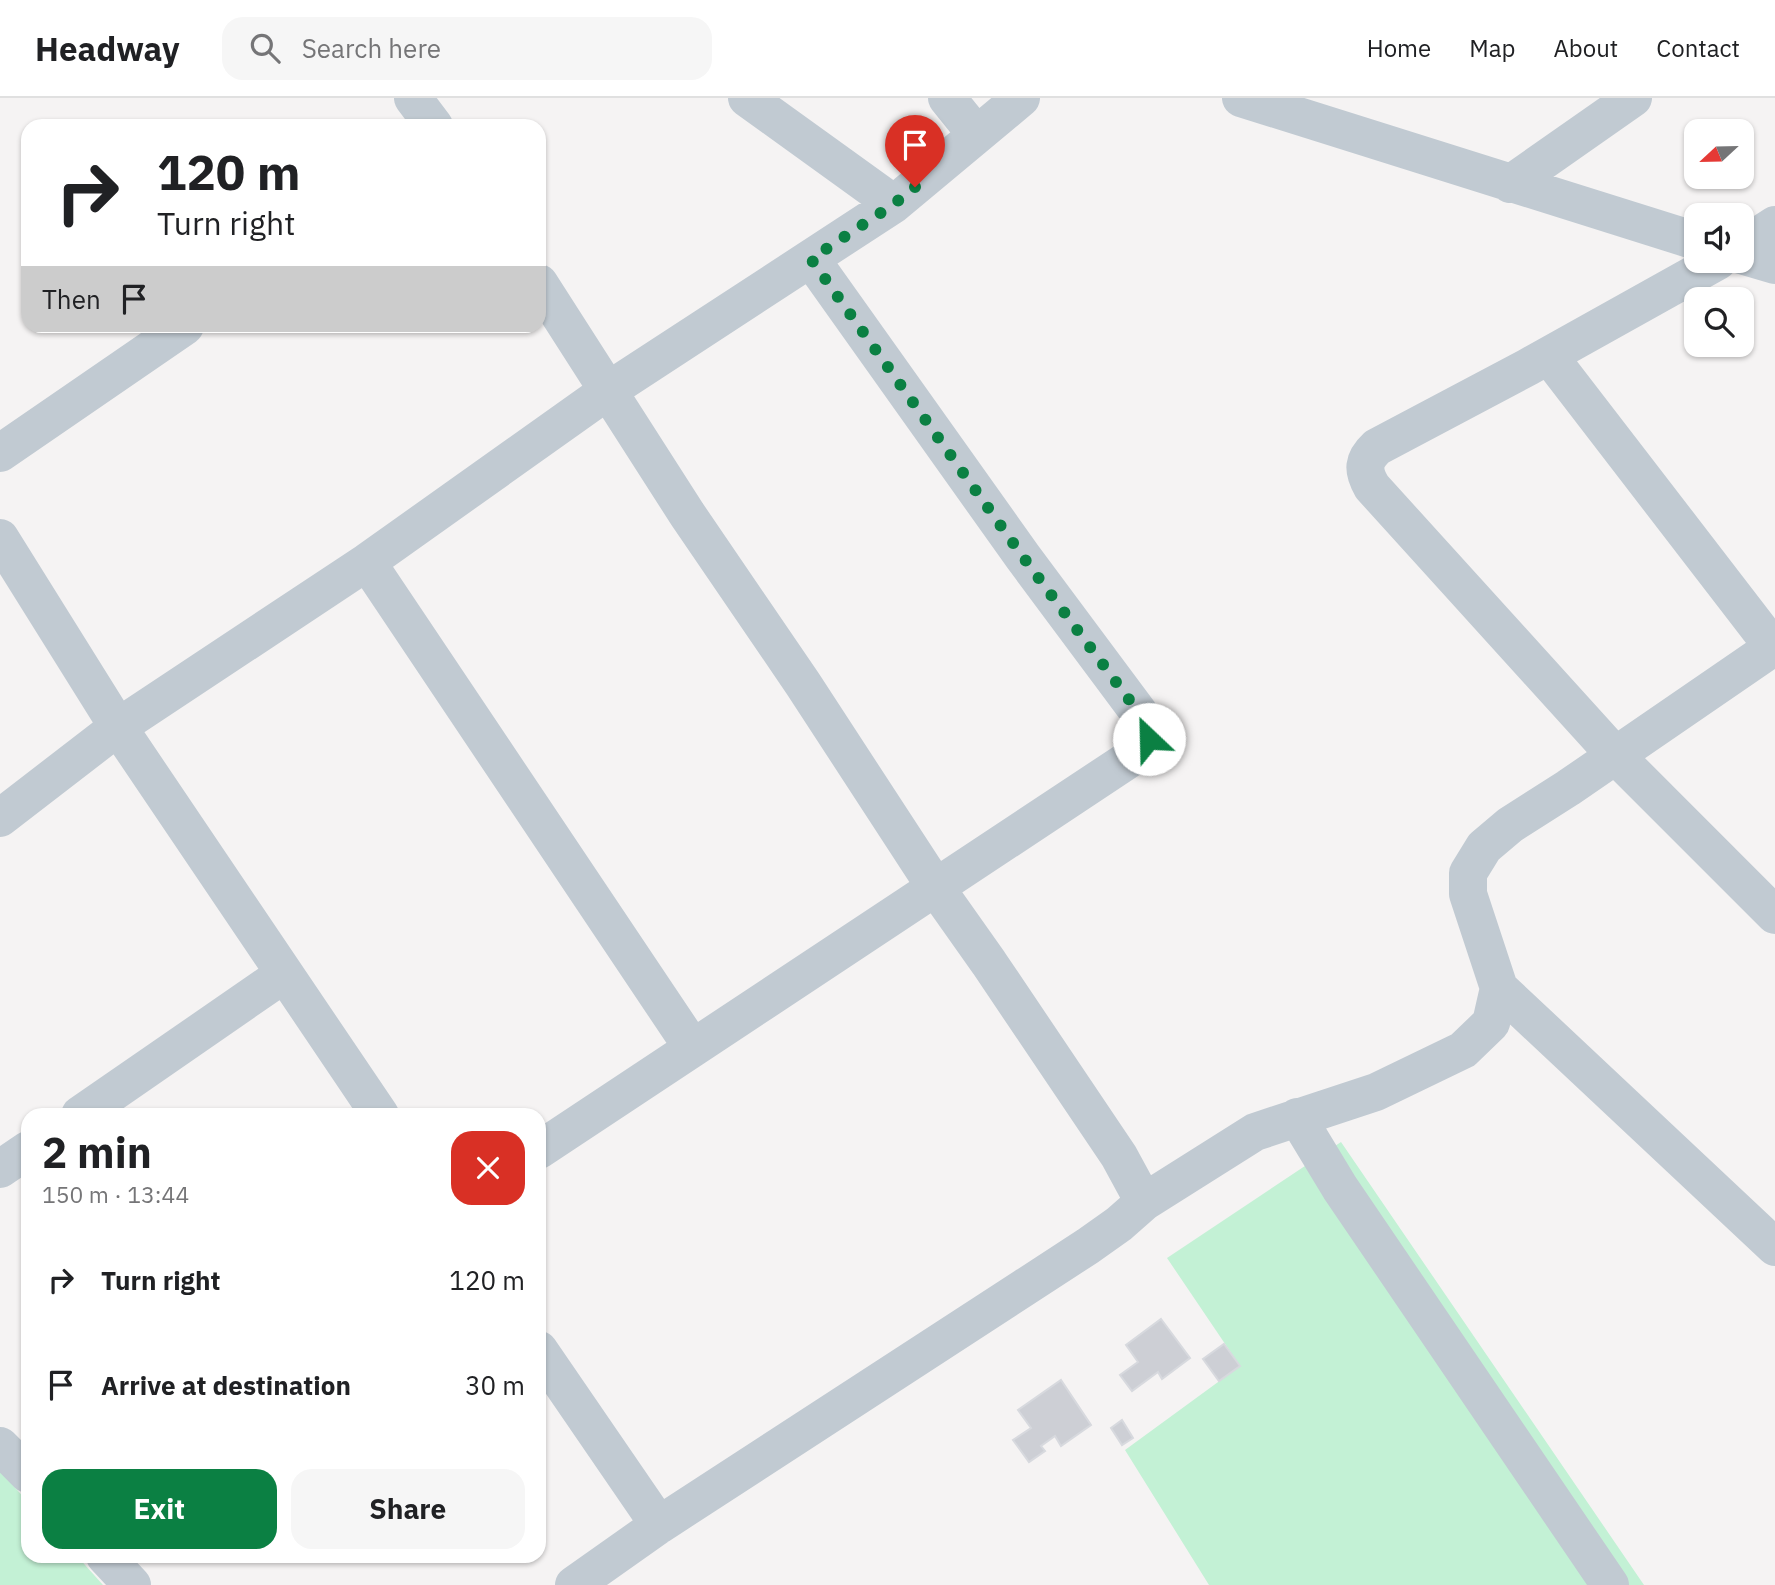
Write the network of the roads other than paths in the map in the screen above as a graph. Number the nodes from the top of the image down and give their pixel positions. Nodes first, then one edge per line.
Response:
1 (413, 98) edge
2 (747, 98) edge
3 (947, 98) edge
4 (1021, 98) edge
5 (1633, 98) edge
6 (1248, 99) edge
7 (429, 119) edge
8 (976, 134) junction
9 (1510, 184) junction
10 (894, 204) junction
11 (1775, 225) edge
12 (1684, 237) edge
13 (1754, 239) edge
14 (811, 259) junction
15 (1754, 259) edge
16 (1775, 265) edge
17 (1697, 273) edge
18 (546, 294) edge
19 (175, 333) edge
20 (1549, 356) junction
21 (609, 390) junction
22 (0, 453) edge
23 (0, 538) edge
24 (367, 562) junction
25 (1774, 647) edge
26 (118, 727) junction
27 (1615, 755) junction
28 (0, 818) edge
29 (936, 888) junction
30 (1775, 915) edge
31 (284, 974) junction
32 (1499, 988) junction
33 (692, 1047) junction
34 (90, 1108) edge
35 (375, 1108) edge
36 (1297, 1117) junction
37 (546, 1145) edge
38 (21, 1155) edge
39 (0, 1169) edge
40 (1144, 1202) junction
41 (1775, 1247) edge
42 (546, 1360) edge
43 (0, 1446) edge
44 (21, 1467) edge
45 (659, 1525) junction
46 (112, 1563) edge
47 (132, 1585) edge
48 (574, 1585) edge
49 (1610, 1585) edge

1 - 7 street
2 - 10 street
3 - 8 street
4 - 8 street
5 - 9 street
6 - 9 street
8 - 10 street
9 - 12 street
10 - 14 street
11 - 13 street
14 - 21 street
14 - 29 street
15 - 16 street
17 - 20 street
18 - 21 street
19 - 22 street
20 - 25 street
20 - 27 street
21 - 24 street
21 - 29 street
23 - 26 street
24 - 26 street
24 - 33 street
25 - 27 street
26 - 28 street
26 - 31 street
27 - 30 street
27 - 32 street
29 - 33 street
29 - 40 street
31 - 34 street
31 - 35 street
32 - 36 street
32 - 41 street
33 - 37 street
36 - 40 street
36 - 49 street
38 - 39 street
40 - 45 street
42 - 45 street
43 - 44 street
45 - 48 street
46 - 47 street

